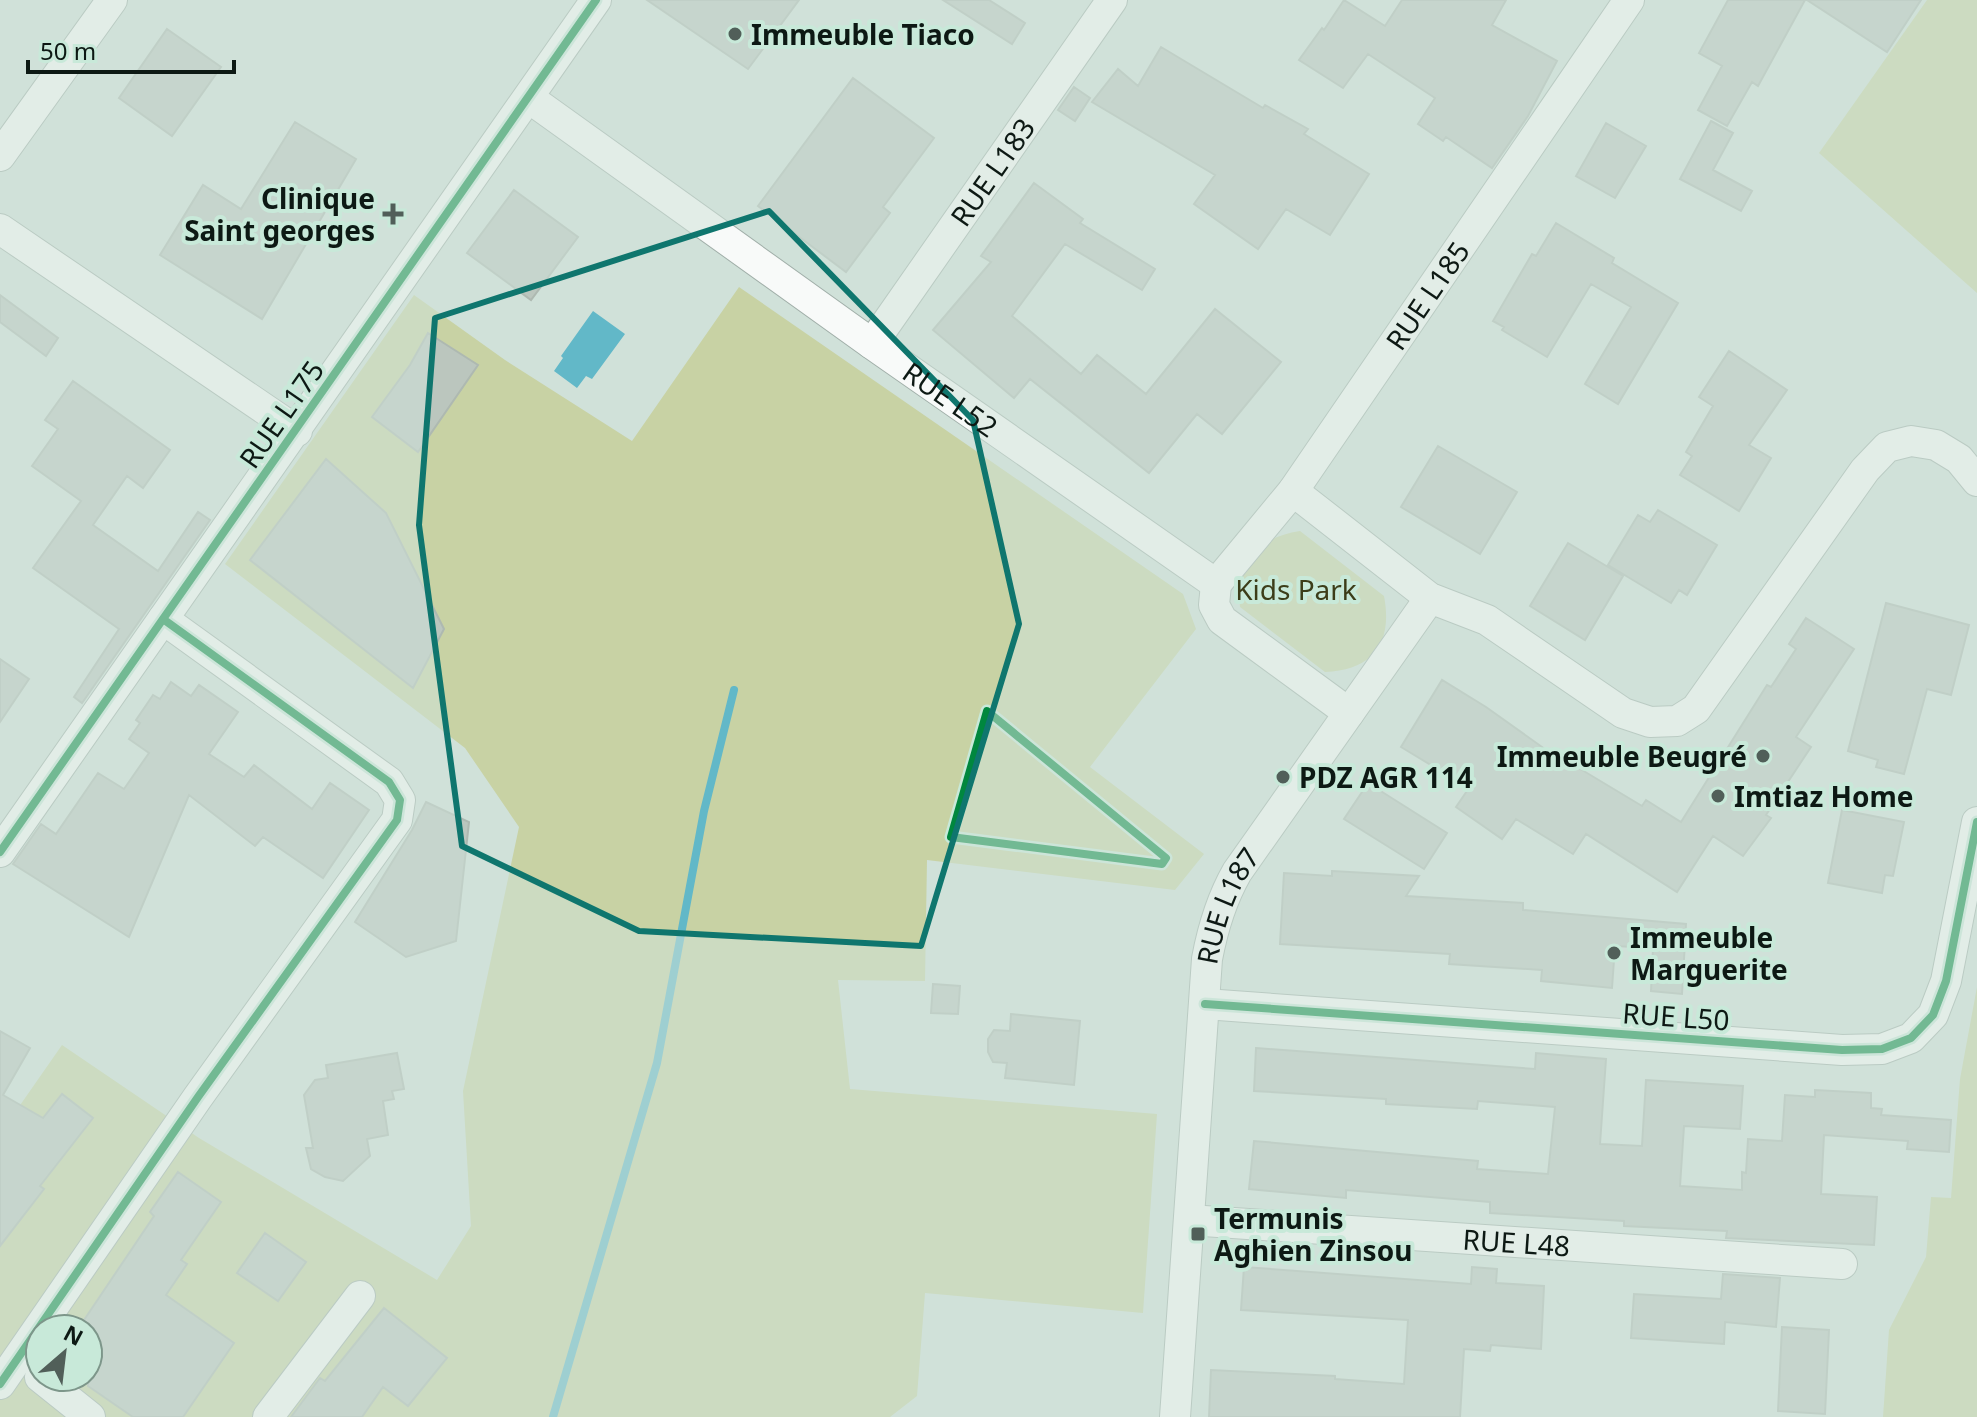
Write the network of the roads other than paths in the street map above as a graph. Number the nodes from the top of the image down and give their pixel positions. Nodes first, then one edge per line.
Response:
1 (112, 0) edge
2 (596, 0) edge
3 (1112, 0) edge
4 (1629, 0) edge
5 (529, 98) junction
6 (0, 156) edge
7 (0, 229) edge
8 (872, 344) junction
9 (297, 431) junction
10 (1977, 481) edge
11 (1293, 491) junction
12 (1216, 584) junction
13 (1430, 598) junction
14 (163, 619) junction
15 (1349, 713) junction
16 (1977, 822) edge
17 (0, 852) edge
18 (1205, 1004) junction
19 (1189, 1220) junction
20 (1842, 1264) dead end
21 (360, 1296) dead end
22 (68, 1313) edge
23 (24, 1375) edge
24 (0, 1384) edge
25 (60, 1393) edge
26 (90, 1417) edge
27 (268, 1417) edge
28 (1175, 1417) edge

1 - 6 street
2 - 5 street, RUE L175
3 - 8 street, RUE L183
4 - 11 street, RUE L185
5 - 8 street, RUE L52
5 - 9 street, RUE L175
7 - 9 street
8 - 12 street, RUE L52
9 - 14 street, RUE L175
10 - 13 street
11 - 12 street, RUE L185
11 - 13 street
12 - 15 street
13 - 15 street, RUE L187
14 - 17 street, RUE L175
14 - 22 street
15 - 18 street, RUE L187
16 - 18 street, RUE L50
18 - 19 street, RUE L187
19 - 20 street, RUE L48
19 - 28 street, RUE L187
21 - 27 street
23 - 24 street
25 - 26 street

